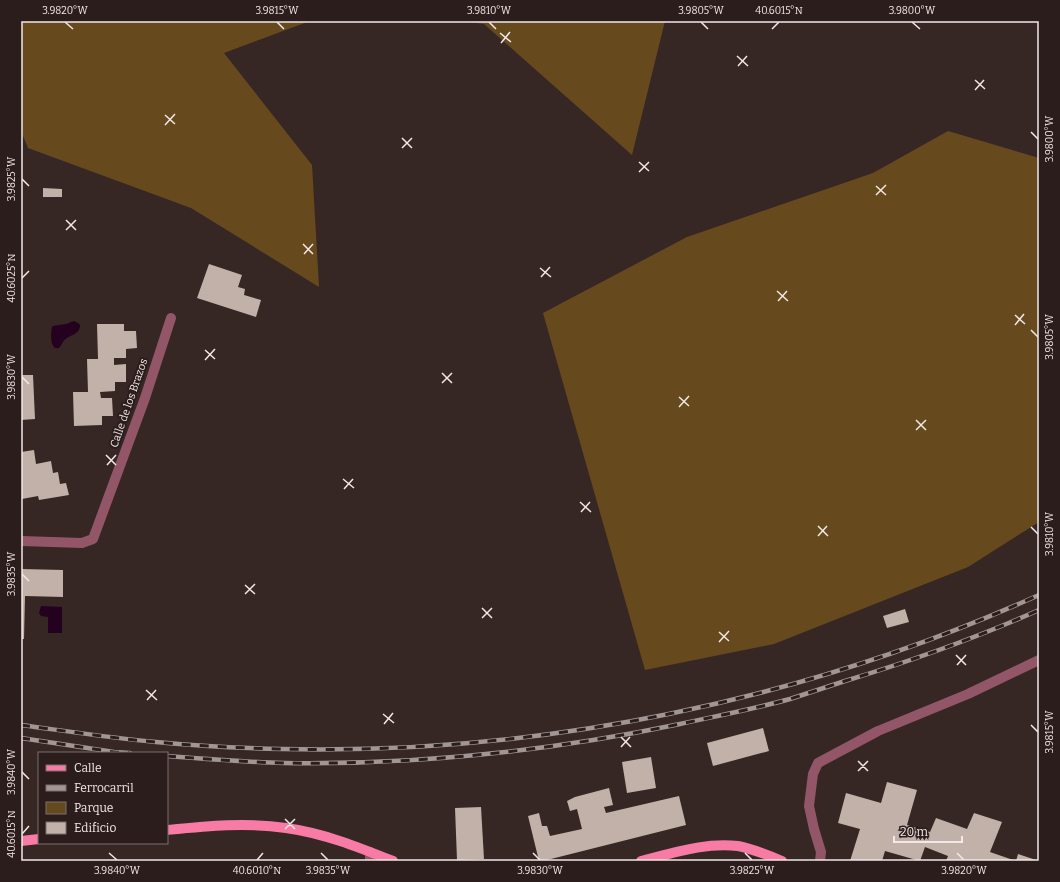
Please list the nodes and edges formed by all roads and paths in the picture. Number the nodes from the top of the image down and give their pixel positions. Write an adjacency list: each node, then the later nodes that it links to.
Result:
1 (171, 318): 2 (street, Calle de los Brazos)
2 (21, 541)
3 (1039, 660): 11 (street)
4 (168, 830): 7 (main road)
5 (38, 839): 6 (main road)
6 (21, 841)
7 (370, 856): 8 (main road)
8 (393, 861)
9 (641, 861): 10 (main road)
10 (782, 861)
11 (820, 861)

